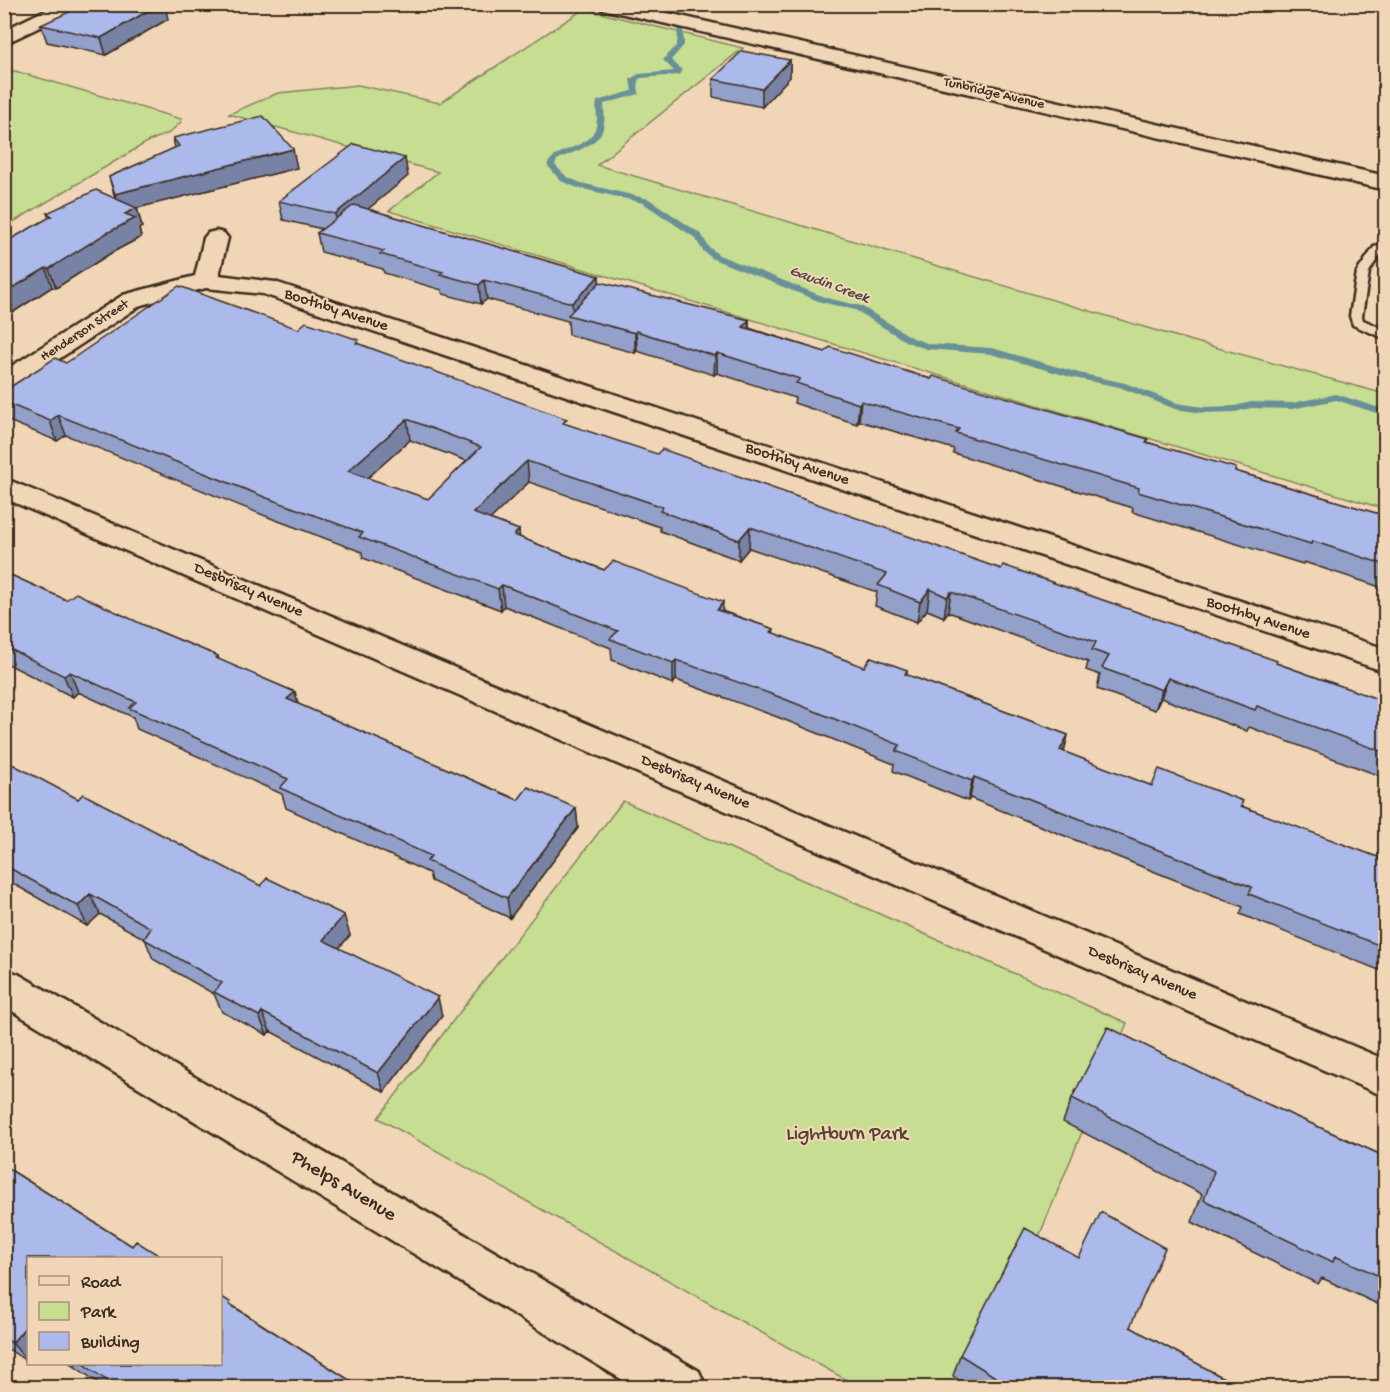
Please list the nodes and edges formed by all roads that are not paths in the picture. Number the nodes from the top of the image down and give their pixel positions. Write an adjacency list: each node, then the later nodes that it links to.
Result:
1 (74, 4): 3 (street)
2 (602, 4): 4 (street, Tunbridge Avenue)
3 (4, 38)
4 (1386, 183)
5 (216, 238): 7 (street)
6 (1386, 247): 8 (lane)
7 (206, 281): 9 (street, Henderson Street); 11 (street, Boothby Avenue)
8 (1386, 335)
9 (4, 383)
10 (4, 487): 13 (street, Desbrisay Avenue)
11 (1386, 662)
12 (4, 986): 14 (street, Phelps Avenue)
13 (1386, 1079)
14 (682, 1388)

